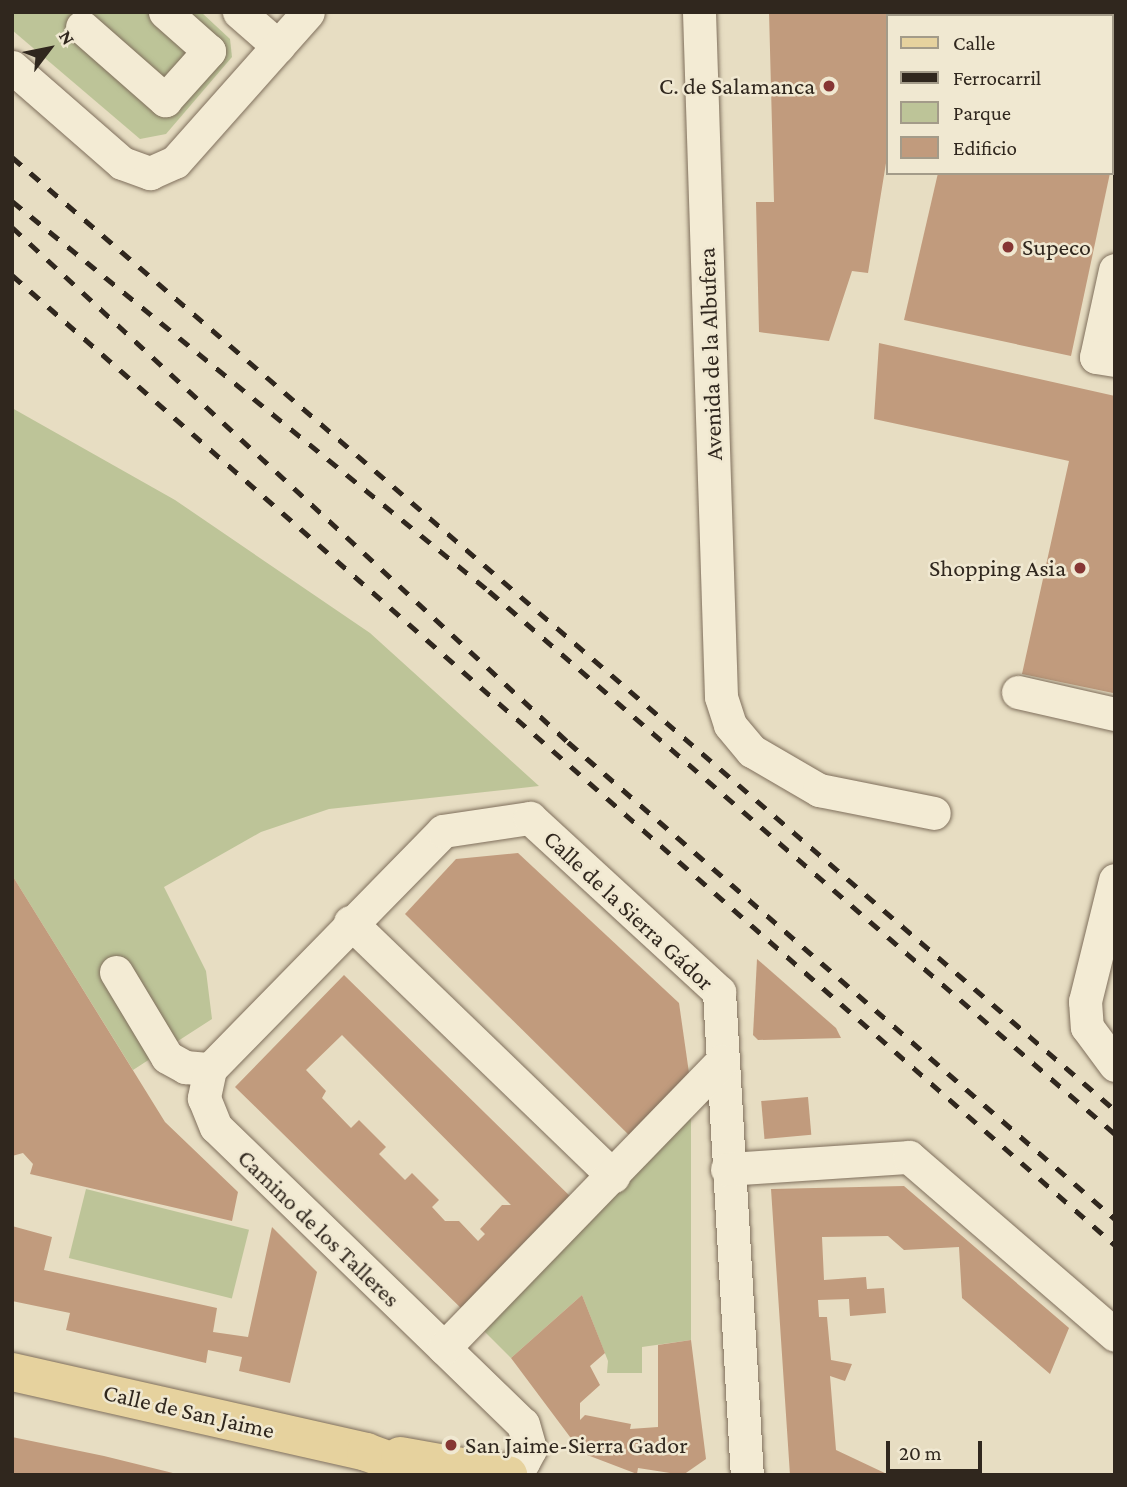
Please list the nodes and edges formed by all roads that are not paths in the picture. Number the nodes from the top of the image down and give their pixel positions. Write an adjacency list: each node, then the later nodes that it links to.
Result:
1 (165, 12): 5 (street)
2 (239, 12): 6 (street)
3 (308, 12): 6 (street)
4 (699, 12): 12 (street, Avenida de la Albufera)
5 (82, 27)
6 (278, 46): 7 (street)
7 (12, 67)
8 (1114, 278): 9 (street)
9 (1115, 360)
10 (1018, 692): 11 (street)
11 (1115, 715)
12 (934, 813)
13 (1115, 880): 17 (street)
14 (351, 922): 16 (street, Calle de la Sierra Gádor); 18 (street, Calle de la Sierra Gádor); 20 (street)
15 (117, 972): 18 (street)
16 (722, 1061): 19 (street, Calle de la Sierra Gádor); 20 (street)
17 (1115, 1065)
18 (210, 1069): 22 (street, Camino de los Talleres)
19 (727, 1169): 21 (street); 27 (street, Calle de la Sierra Gádor)
20 (613, 1176): 22 (street)
21 (1115, 1335)
22 (444, 1348): 25 (street, Camino de los Talleres)
23 (12, 1372): 24 (main road, Calle de San Jaime)
24 (366, 1452): 25 (main road, Calle de San Jaime); 26 (main road, Calle de San Jaime)
25 (504, 1474)
26 (429, 1475)
27 (747, 1475)

